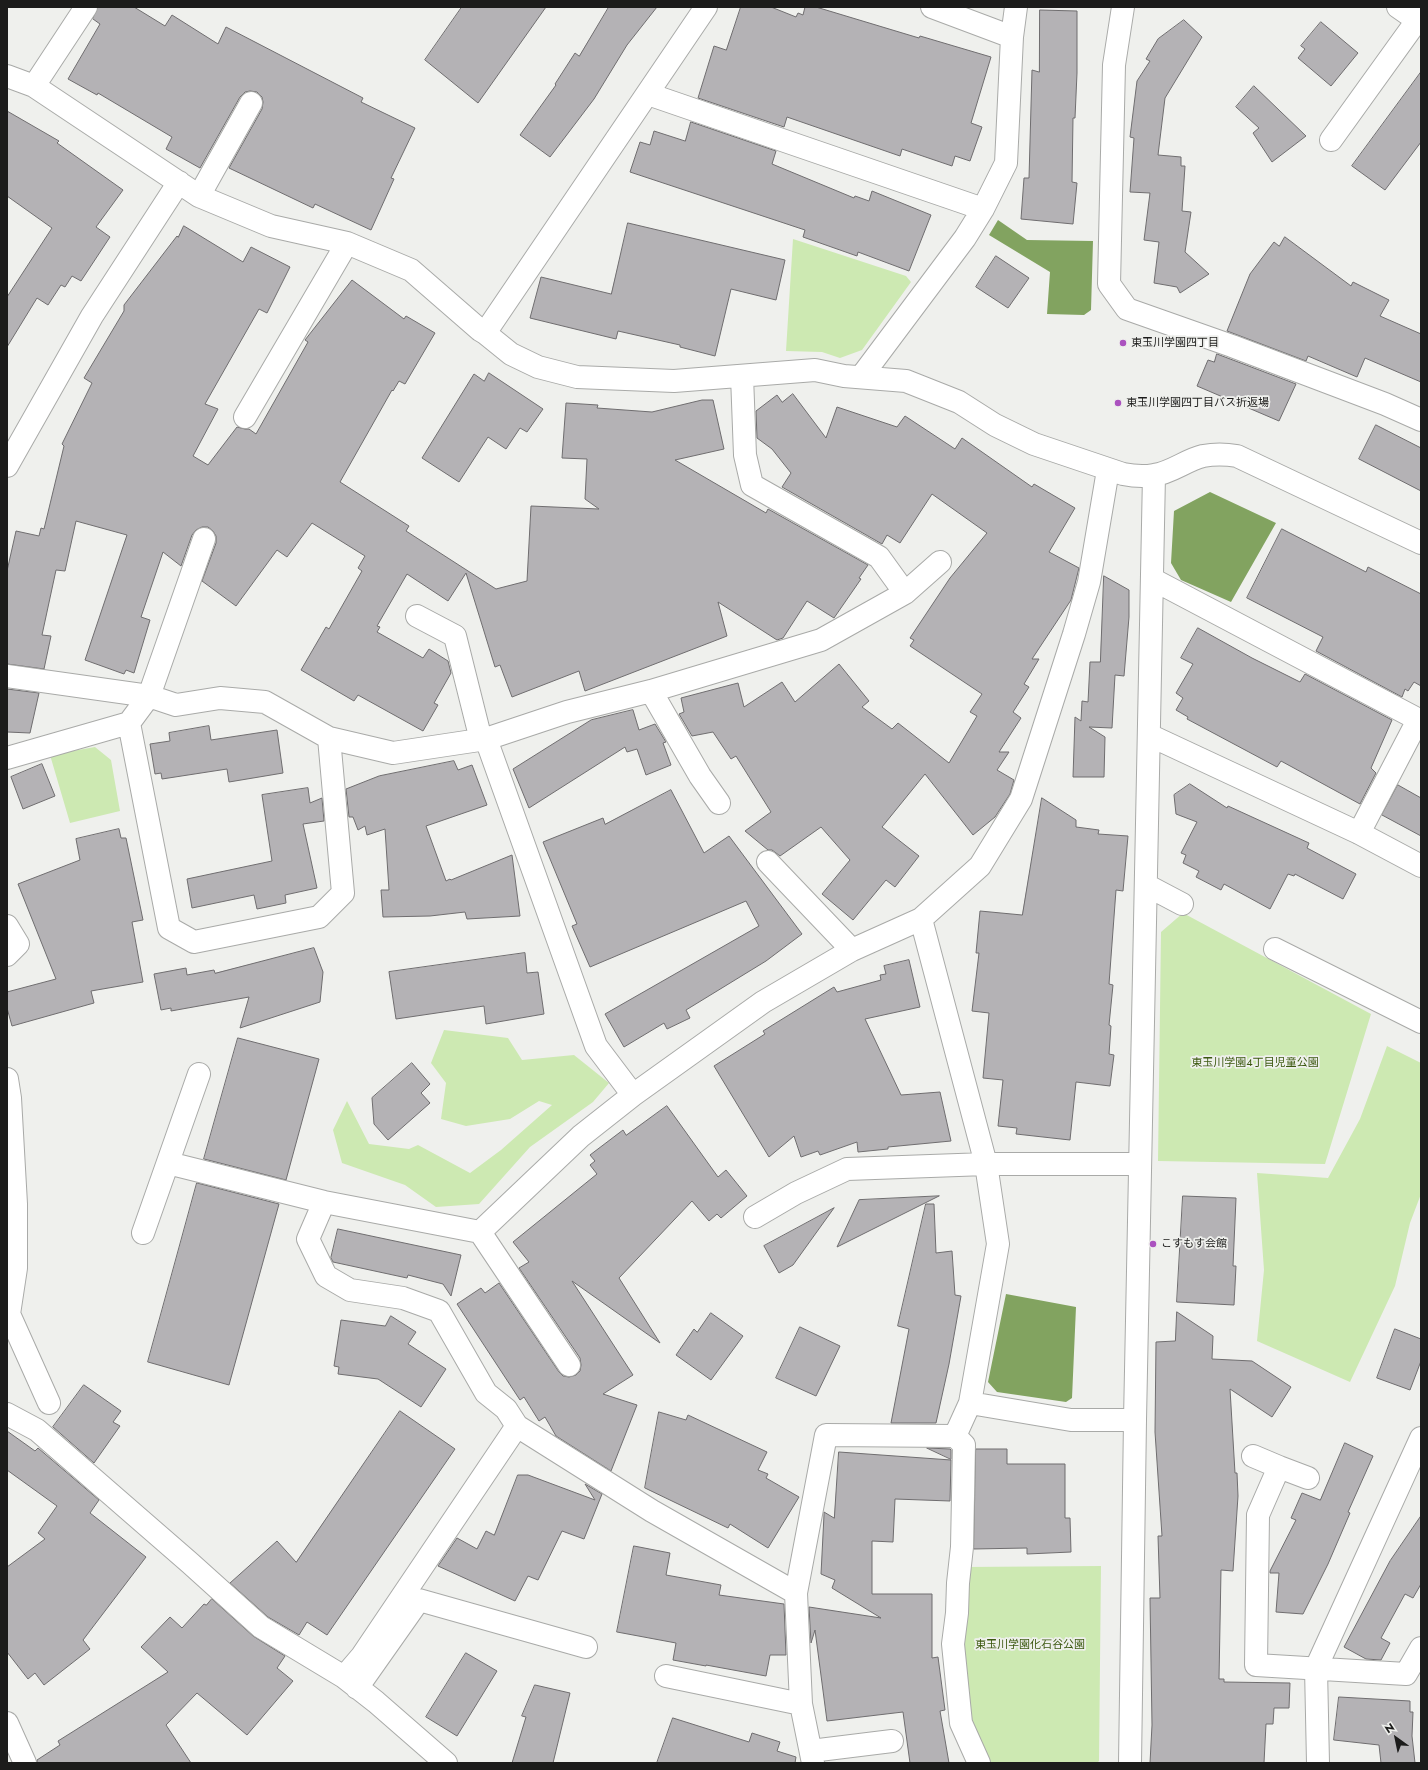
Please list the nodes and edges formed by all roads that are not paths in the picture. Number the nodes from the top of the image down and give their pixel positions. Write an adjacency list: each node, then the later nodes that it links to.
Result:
1 (86, 7): 10 (street)
2 (706, 7): 11 (street)
3 (932, 7): 8 (street)
4 (1016, 7): 8 (street)
5 (1123, 7): 22 (street)
6 (1398, 7): 7 (street)
7 (1420, 20): 13 (street)
8 (1012, 37): 16 (street)
9 (7, 76): 10 (street)
10 (34, 86): 14 (street)
11 (648, 94): 16 (street); 18 (street)
12 (251, 103): 15 (street)
13 (1331, 140)
14 (179, 182): 15 (street); 23 (street)
15 (199, 196): 17 (street)
16 (983, 209): 20 (street)
17 (347, 243): 18 (street); 21 (street)
18 (486, 333): 19 (street)
19 (742, 376): 20 (street); 30 (street)
20 (861, 377): 24 (street)
21 (245, 417)
22 (1421, 420)
23 (7, 466)
24 (1108, 470): 25 (street); 47 (street)
25 (1154, 475): 27 (street); 29 (street)
26 (204, 539): 34 (street)
27 (1421, 543)
28 (940, 562): 30 (street)
29 (1152, 579): 35 (street); 37 (street)
30 (905, 593): 33 (street)
31 (417, 616): 39 (street)
32 (7, 676): 34 (street)
33 (651, 691): 39 (street); 41 (street)
34 (149, 696): 36 (street); 38 (street)
35 (1420, 721): 42 (street)
36 (129, 723): 38 (street); 40 (street)
37 (1149, 735): 42 (street); 45 (street)
38 (329, 738): 39 (street)
39 (483, 740): 55 (street)
40 (7, 758)
41 (719, 802)
42 (1359, 833): 44 (street)
43 (768, 862): 50 (street)
44 (1421, 866)
45 (1146, 886): 46 (street); 58 (street)
46 (1182, 904)
47 (921, 919): 50 (street); 57 (street)
48 (7, 926): 51 (street)
49 (1275, 949): 52 (street)
50 (852, 950): 55 (street)
51 (7, 955)
52 (1421, 1022)
53 (199, 1074): 56 (street)
54 (7, 1079): 64 (street)
55 (633, 1095): 61 (street)
56 (168, 1163): 59 (street); 62 (street)
57 (986, 1164): 58 (street); 60 (street); 65 (street)
58 (1140, 1164): 67 (street)
59 (324, 1202): 61 (street); 68 (street)
60 (755, 1217)
61 (480, 1232): 63 (street)
62 (143, 1233)
63 (569, 1365)
64 (49, 1403)
65 (970, 1403): 67 (street); 69 (street)
66 (7, 1414): 79 (street)
67 (1135, 1420): 87 (street)
68 (517, 1426): 74 (street); 79 (street)
69 (955, 1436): 74 (street); 86 (street)
70 (1421, 1438): 77 (street)
71 (1253, 1456): 72 (street)
72 (1279, 1467): 73 (street); 77 (street)
73 (1308, 1478)
74 (796, 1594): 80 (street)
75 (586, 1647): 79 (street)
76 (1421, 1648): 77 (street)
77 (1316, 1668): 88 (street)
78 (666, 1676): 80 (street)
79 (350, 1683): 85 (street)
80 (801, 1704): 84 (street)
81 (7, 1724): 83 (street)
82 (892, 1741): 84 (street)
83 (16, 1751)
84 (812, 1757)
85 (446, 1763)
86 (979, 1763)
87 (1130, 1763)
88 (1318, 1763)

